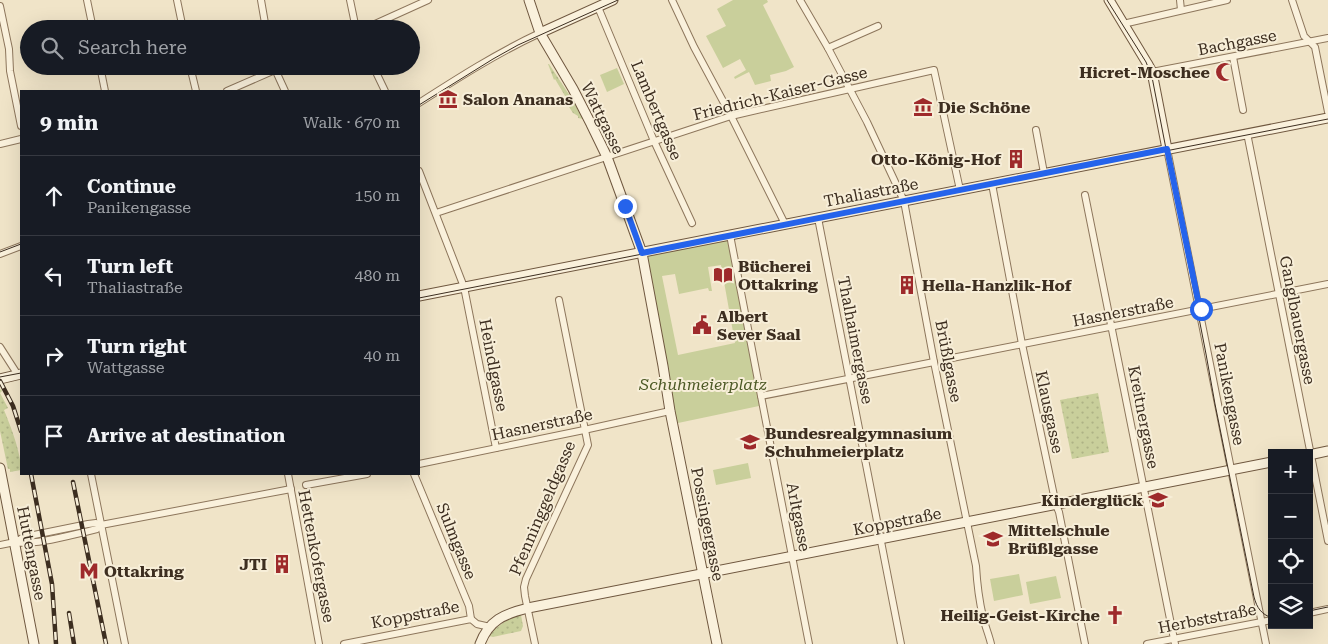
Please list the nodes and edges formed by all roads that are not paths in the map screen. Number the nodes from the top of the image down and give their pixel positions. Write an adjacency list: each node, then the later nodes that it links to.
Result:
1 (87, 0): 17 (street)
2 (176, 0): 18 (street)
3 (261, 0): 19 (street)
4 (350, 0): 20 (street)
5 (528, 0): 24 (main road, Wattgasse)
6 (613, 0): 15 (main road)
7 (672, 0): 46 (street)
8 (800, 0): 27 (street, Brüßlgasse)
9 (1109, 0): 22 (main road)
10 (1180, 0): 16 (street)
11 (1227, 0): 16 (street)
12 (1292, 0): 26 (street)
13 (425, 1): 21 (street)
14 (0, 6): 28 (street)
15 (598, 7): 24 (main road); 52 (street, Lambertgasse)
16 (1181, 10): 22 (street)
17 (90, 20)
18 (181, 20)
19 (264, 20)
20 (354, 20)
21 (384, 20)
22 (1124, 24): 31 (main road)
23 (878, 26): 27 (street)
24 (540, 33): 43 (street); 55 (main road, Wattgasse)
25 (1328, 38): 26 (street, Bachgasse)
26 (1310, 42): 30 (street, Bachgasse); 45 (street)
27 (828, 48): 37 (street, Brüßlgasse)
28 (9, 49): 29 (street); 48 (street)
29 (0, 50)
30 (1233, 56): 31 (street, Bachgasse); 44 (street)
31 (1152, 72): 54 (main road)
32 (102, 75): 38 (street)
33 (192, 75): 39 (street)
34 (260, 75): 40 (street)
35 (278, 75): 41 (street)
36 (377, 75): 42 (street)
37 (849, 89): 46 (street, Friedrich-Kaiser-Gasse); 59 (street, Friedrich-Kaiser-Gasse); 61 (street, Brüßlgasse)
38 (106, 90)
39 (196, 90)
40 (228, 90)
41 (285, 90)
42 (385, 90)
43 (420, 102)
44 (1243, 110)
45 (1328, 112)
46 (731, 116): 52 (street, Friedrich-Kaiser-Gasse); 65 (street)
47 (1328, 118): 50 (main road, Thaliastraße)
48 (20, 121)
49 (1036, 130): 57 (street)
50 (1247, 133): 54 (main road, Thaliastraße); 72 (street, Ganglbauergasse)
51 (20, 139): 53 (street)
52 (654, 141): 55 (street, Friedrich-Kaiser-Gasse); 64 (street, Lambertgasse)
53 (0, 144)
54 (1167, 149): 57 (main road, Thaliastraße); 75 (street, Panikengasse)
55 (607, 157): 62 (street, Friedrich-Kaiser-Gasse); 68 (main road, Wattgasse)
56 (420, 173): 62 (street, Heindlgasse)
57 (1044, 173): 58 (main road, Thaliastraße)
58 (992, 184): 59 (main road, Thaliastraße); 77 (street, Klausgasse)
59 (960, 190): 61 (main road, Thaliastraße)
60 (1085, 195): 76 (street, Kreitnergasse)
61 (904, 201): 63 (main road, Thaliastraße); 80 (street, Brüßlgasse)
62 (436, 213): 71 (street, Heindlgasse)
63 (818, 218): 65 (main road, Thaliastraße); 82 (street, Thalhaimergasse)
64 (692, 223)
65 (784, 224): 66 (main road, Thaliastraße)
66 (730, 235): 68 (main road, Thaliastraße); 84 (street)
67 (20, 246): 69 (street)
68 (642, 253): 71 (main road, Thaliastraße); 85 (main road)
69 (0, 254)
70 (1328, 284): 72 (street, Hasnerstraße)
71 (464, 287): 73 (main road, Thaliastraße); 87 (street, Heindlgasse)
72 (1279, 294): 75 (street, Hasnerstraße); 88 (street, Ganglbauergasse)
73 (420, 296)
74 (559, 300): 86 (street, Pfenninggeldgasse)
75 (1200, 310): 76 (street, Hasnerstraße); 95 (street, Panikengasse)
76 (1112, 327): 77 (street, Hasnerstraße); 101 (street, Kreitnergasse)
77 (1022, 344): 79 (street, Hasnerstraße); 103 (street, Klausgasse)
78 (0, 347): 81 (street)
79 (952, 358)
80 (934, 362): 82 (street); 104 (street, Brüßlgasse)
81 (19, 373): 83 (main road)
82 (850, 378): 84 (street); 106 (street, Thalhaimergasse)
83 (0, 379)
84 (760, 396): 110 (street, Arltgasse)
85 (670, 411): 86 (street, Hasnerstraße); 111 (main road, Possingergasse)
86 (584, 430): 87 (street, Hasnerstraße); 112 (street, Pfenninggeldgasse)
87 (496, 448): 92 (street, Hasnerstraße)
88 (1309, 449)
89 (1328, 451): 90 (main road)
90 (1313, 454)
91 (1268, 463): 95 (main road, Koppstraße)
92 (420, 464)
93 (0, 468): 108 (main road, Huttengasse)
94 (1313, 469): 107 (street, Ganglbauergasse)
95 (1231, 470): 101 (main road, Koppstraße); 117 (street, Panikengasse)
96 (91, 475): 105 (street)
97 (288, 475): 102 (street, Hettenkofergasse)
98 (361, 475): 100 (street)
99 (414, 475): 115 (street, Sulmgasse)
100 (306, 485)
101 (1144, 487): 103 (main road, Koppstraße); 119 (street, Kreitnergasse)
102 (291, 489): 105 (street); 122 (street, Hettenkofergasse)
103 (1056, 505): 104 (main road, Koppstraße); 130 (street, Klausgasse)
104 (968, 522): 106 (main road, Koppstraße); 129 (street, Brüßlgasse)
105 (101, 525): 108 (street); 121 (street)
106 (880, 539): 110 (main road, Koppstraße); 128 (street, Thalhaimergasse)
107 (1328, 541)
108 (15, 542): 109 (street); 120 (main road, Huttengasse)
109 (0, 545)
110 (792, 557): 111 (main road, Koppstraße); 127 (street, Arltgasse)
111 (703, 574): 112 (main road, Koppstraße); 126 (main road, Possingergasse)
112 (528, 608): 118 (main road); 125 (street, Pfenninggeldgasse)
113 (1328, 609): 114 (street)
114 (1313, 612)
115 (471, 618): 118 (street, Koppstraße); 123 (street, Koppstraße)
116 (1268, 621): 117 (street, Herbststraße)
117 (1262, 622): 119 (street, Herbststraße); 132 (street, Panikengasse)
118 (490, 627): 124 (main road)
119 (1174, 641): 131 (street, Herbststraße)
120 (34, 644)
121 (125, 644)
122 (319, 644)
123 (344, 644)
124 (480, 644)
125 (535, 644)
126 (716, 644)
127 (810, 644)
128 (901, 644)
129 (991, 644)
130 (1085, 644)
131 (1148, 644)
132 (1266, 644)

